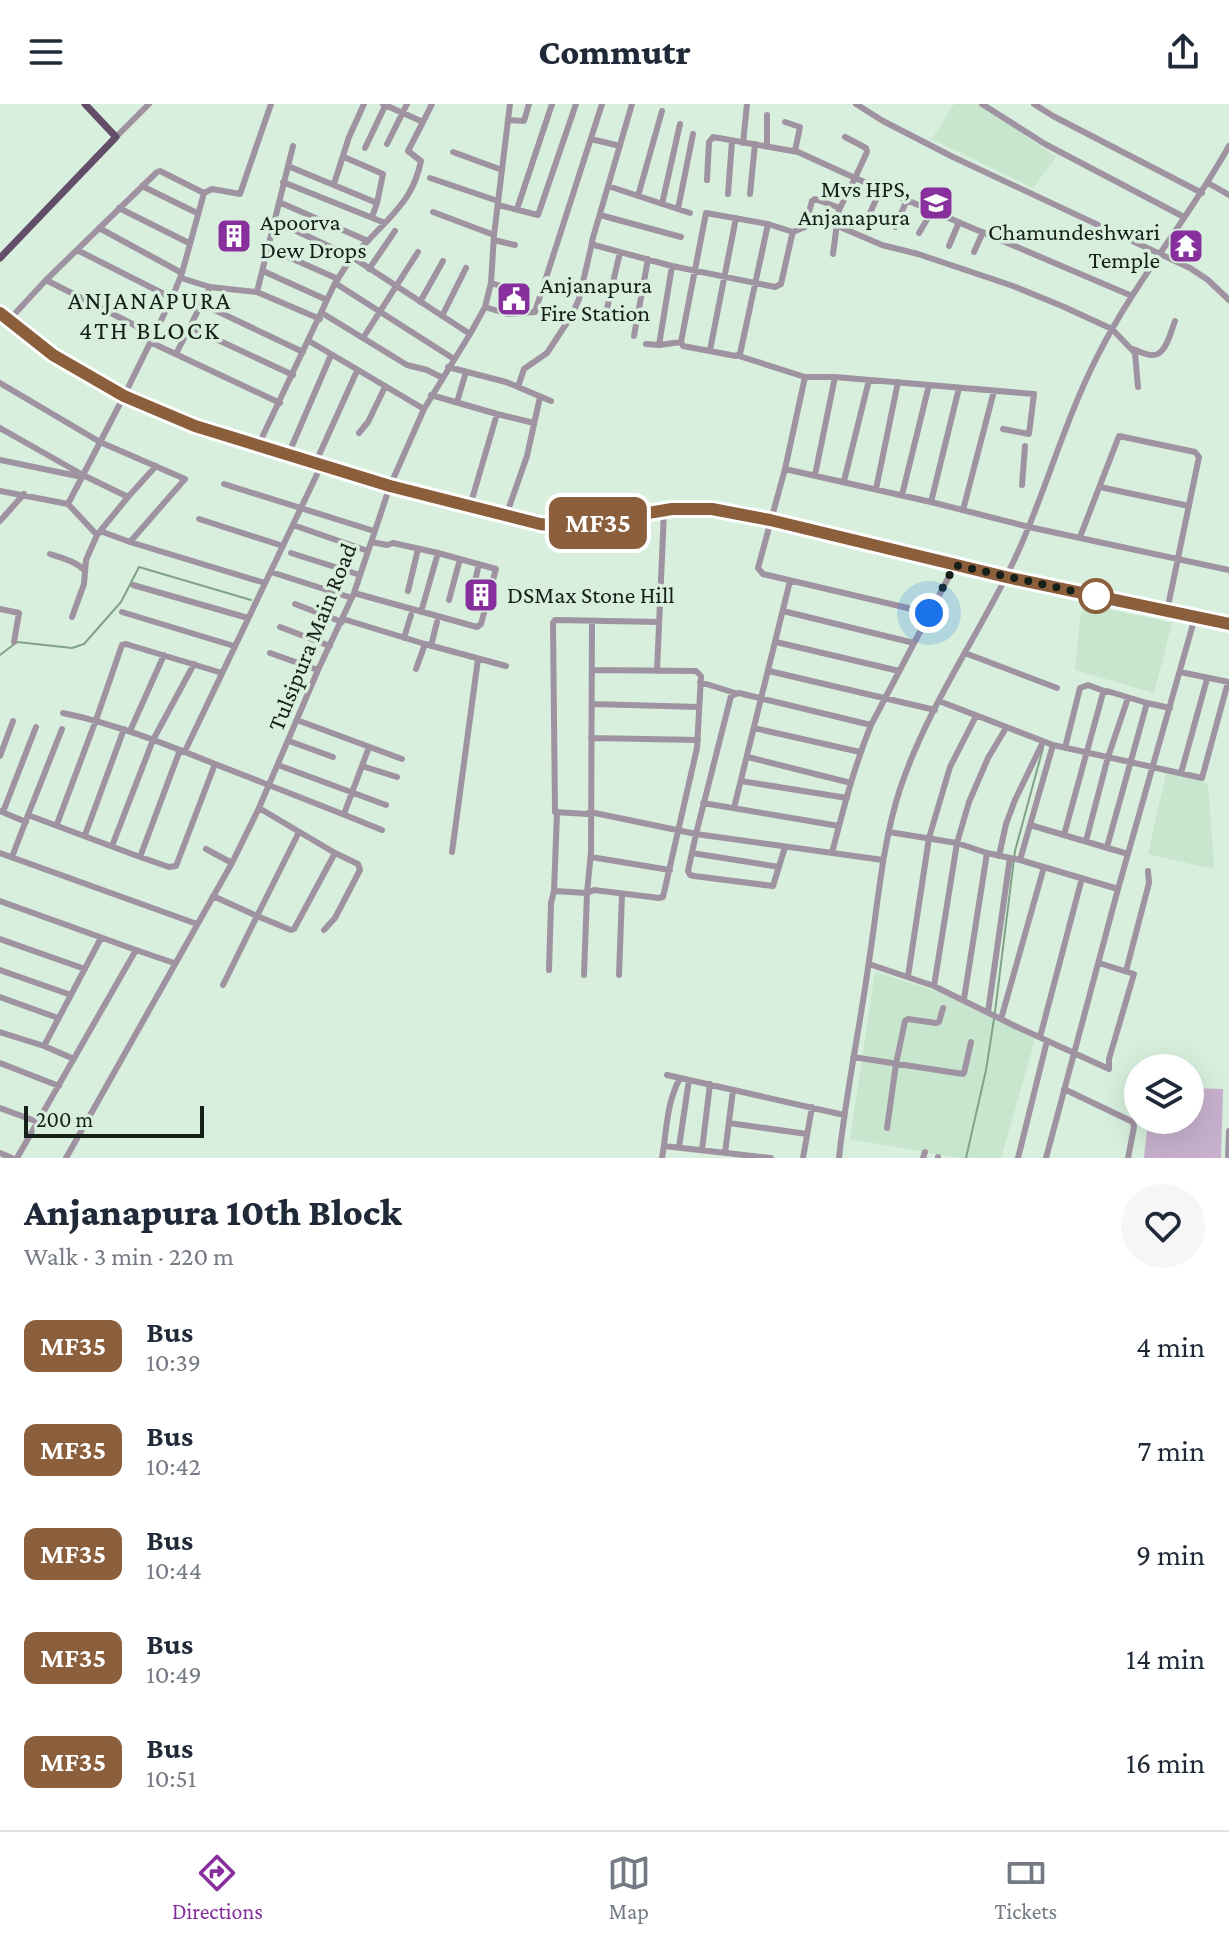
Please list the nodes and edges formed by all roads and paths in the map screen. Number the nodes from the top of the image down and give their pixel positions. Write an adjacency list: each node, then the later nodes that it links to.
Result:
1 (85, 104): 26 (main road)
2 (149, 104): 26 (street)
3 (271, 104): 52 (street)
4 (364, 104): 40 (street)
5 (385, 104): 19 (street); 37 (street)
6 (407, 104): 19 (street)
7 (432, 104): 22 (street)
8 (510, 104): 21 (street, Tulsipura Main Road)
9 (529, 104): 21 (street)
10 (552, 104): 65 (street)
11 (576, 104): 65 (street)
12 (602, 104): 28 (street)
13 (632, 104): 34 (street)
14 (746, 104): 30 (street)
15 (856, 104): 100 (street)
16 (982, 104): 74 (street)
17 (1034, 104): 53 (street)
18 (662, 111): 57 (street)
19 (402, 112): 22 (street); 31 (street)
20 (767, 115): 35 (street)
21 (508, 120): 42 (street, Tulsipura Main Road)
22 (423, 122): 78 (street)
23 (785, 122): 38 (street)
24 (680, 124): 62 (street)
25 (693, 134): 66 (street)
26 (116, 137): 102 (main road)
27 (845, 137): 44 (street)
28 (591, 139): 34 (street); 126 (street)
29 (732, 141): 30 (street); 45 (street); 54 (street)
30 (743, 143): 32 (street)
31 (387, 144)
32 (755, 144): 35 (street); 55 (street)
33 (293, 146): 41 (street)
34 (620, 146): 50 (street)
35 (767, 146): 38 (street)
36 (1229, 146): 47 (street)
37 (365, 148)
38 (795, 151): 44 (street)
39 (453, 152): 42 (street)
40 (344, 157): 48 (street); 60 (street)
41 (288, 166): 46 (street); 48 (street)
42 (502, 170): 61 (street, Tulsipura Main Road)
43 (430, 178): 61 (street)
44 (855, 178): 51 (street); 64 (street)
45 (707, 180)
46 (283, 182): 59 (street); 72 (street)
47 (1208, 183): 53 (street); 56 (street)
48 (334, 184): 60 (street)
49 (142, 186): 52 (street); 63 (street); 69 (street)
50 (608, 186): 57 (street); 71 (street)
51 (881, 189): 58 (street); 73 (street)
52 (204, 193): 69 (street)
53 (1202, 193): 74 (street)
54 (728, 194)
55 (750, 194)
56 (1229, 195)
57 (638, 196): 62 (street)
58 (907, 200): 67 (street); 81 (street)
59 (279, 202): 76 (street); 89 (street)
60 (377, 203): 72 (street)
61 (498, 203): 65 (street); 88 (street, Tulsipura Main Road)
62 (662, 204): 66 (street)
63 (119, 208): 82 (street); 90 (street)
64 (840, 208): 79 (street); 84 (street)
65 (517, 209)
66 (678, 209): 70 (street)
67 (932, 211): 77 (street); 86 (street)
68 (433, 212): 88 (street)
69 (197, 213): 90 (street)
70 (690, 213)
71 (600, 215): 87 (street); 91 (street)
72 (372, 217): 78 (street)
73 (868, 217)
74 (1184, 217): 100 (street)
75 (736, 218): 80 (street); 109 (street); 111 (street)
76 (275, 221): 94 (street); 101 (street)
77 (959, 222): 85 (street); 93 (street)
78 (385, 223): 89 (street)
79 (837, 223): 99 (street); 135 (street)
80 (768, 224): 84 (street); 115 (street)
81 (895, 227)
82 (99, 228): 95 (street); 110 (street)
83 (395, 231): 107 (street)
84 (793, 232): 115 (street)
85 (983, 232): 98 (street); 120 (street)
86 (919, 233)
87 (681, 237)
88 (494, 238): 92 (street); 114 (street, Tulsipura Main Road)
89 (368, 241): 101 (street)
90 (189, 243): 110 (street)
91 (592, 243): 97 (street); 164 (street)
92 (515, 245)
93 (949, 246)
94 (268, 248): 108 (street); 113 (street)
95 (77, 250): 112 (street); 121 (street)
96 (418, 252): 116 (street)
97 (620, 252): 103 (street); 129 (street)
98 (974, 252)
99 (833, 254)
100 (1159, 254): 120 (street); 123 (street)
101 (352, 257): 107 (street); 113 (street)
102 (0, 258)
103 (648, 259): 105 (street); 138 (street)
104 (443, 261): 124 (street)
105 (672, 266): 109 (street); 144 (street)
106 (466, 268): 131 (street)
107 (369, 269): 116 (street)
108 (263, 271): 119 (street); 122 (street)
109 (695, 271): 111 (street); 142 (street)
110 (182, 275): 117 (street); 121 (street)
111 (724, 277): 115 (street); 146 (street)
112 (46, 280): 132 (street); 137 (street)
113 (336, 281): 122 (street); 127 (street)
114 (491, 283): 118 (street); 126 (street, Tulsipura Main Road)
115 (756, 283): 150 (street)
116 (395, 286): 124 (street); 127 (street)
117 (210, 287): 119 (street); 125 (street)
118 (514, 290)
119 (257, 292): 130 (street)
120 (1132, 296): 135 (street)
121 (172, 298): 137 (street)
122 (327, 300): 130 (street)
123 (1229, 300)
124 (420, 302): 131 (street)
125 (202, 304): 134 (street); 147 (street)
126 (485, 307): 136 (street, Tulsipura Main Road)
127 (379, 312): 139 (street); 151 (street)
128 (0, 313): 132 (main road)
129 (606, 313)
130 (321, 316): 139 (street); 140 (street)
131 (442, 316): 136 (street)
132 (9, 320): 169 (main road)
133 (1175, 321): 145 (street)
134 (190, 327): 148 (street); 155 (street)
135 (1112, 329): 145 (street); 212 (street)
136 (470, 334): 151 (street, Tulsipura Main Road)
137 (154, 335): 141 (street)
138 (634, 336)
139 (363, 338): 158 (street)
140 (309, 341): 147 (street); 149 (street)
141 (150, 342): 148 (street); 169 (street)
142 (681, 342): 144 (street); 146 (street)
143 (646, 344): 144 (street)
144 (659, 345)
145 (1133, 349): 165 (street)
146 (710, 350): 150 (street)
147 (303, 352): 155 (street)
148 (176, 354): 173 (street)
149 (331, 355): 153 (street); 183 (street)
150 (739, 356): 156 (street)
151 (454, 359): 152 (street, Tulsipura Main Road)
152 (448, 367): 154 (street); 158 (street, Tulsipura Main Road)
153 (357, 371): 163 (street); 185 (street)
154 (466, 372): 164 (street); 172 (street)
155 (293, 375): 173 (street)
156 (805, 377): 157 (street); 187 (street)
157 (835, 377): 159 (street); 188 (street)
158 (443, 378): 168 (street, Tulsipura Main Road)
159 (869, 380): 160 (street); 190 (street)
160 (898, 382): 162 (street); 195 (street)
161 (1, 385): 180 (street)
162 (929, 385): 166 (street); 198 (street)
163 (385, 387): 174 (street); 179 (street)
164 (518, 387): 170 (street)
165 (1138, 387)
166 (959, 388): 167 (street); 200 (street)
167 (994, 391): 178 (street); 205 (street)
168 (431, 395): 172 (street); 174 (street, Tulsipura Main Road)
169 (124, 396): 180 (street); 181 (main road)
170 (540, 397): 171 (street); 176 (street)
171 (551, 401)
172 (457, 402): 175 (street)
173 (280, 403): 181 (street)
174 (424, 409): 193 (street, Tulsipura Main Road)
175 (497, 414): 176 (street); 202 (street)
176 (534, 423): 207 (street)
177 (0, 428): 189 (street)
178 (1003, 429)
179 (359, 433)
180 (100, 442): 186 (street); 189 (street)
181 (258, 446): 183 (main road)
182 (1025, 446): 192 (street)
183 (288, 455): 185 (main road)
184 (0, 460): 189 (street)
185 (318, 465): 193 (main road); 204 (street)
186 (156, 466): 199 (street); 216 (street)
187 (785, 469): 188 (street); 209 (street)
188 (815, 475): 190 (street)
189 (83, 476): 199 (street); 201 (street)
190 (844, 481): 195 (street)
191 (224, 484): 204 (street)
192 (1022, 485)
193 (390, 486): 202 (main road); 213 (street, Tulsipura Main Road)
194 (1100, 487): 203 (street); 203 (street); 215 (street)
195 (876, 489): 198 (street)
196 (0, 491): 197 (street)
197 (24, 494): 201 (street); 210 (street)
198 (902, 495): 200 (street)
199 (128, 497): 214 (street)
200 (931, 502): 205 (street)
201 (68, 504): 214 (street)
202 (470, 506): 207 (main road)
203 (1189, 506): 225 (street)
204 (301, 508): 211 (street); 213 (street)
205 (963, 510): 212 (street)
206 (664, 511): 207 (main road); 209 (main road); 254 (street)
207 (506, 516)
208 (199, 519): 218 (street)
209 (770, 520): 227 (main road); 233 (street)
210 (0, 521)
211 (293, 525): 218 (street); 220 (street)
212 (1029, 527): 215 (street); 232 (street)
213 (374, 531): 217 (street, Tulsipura Main Road)
214 (99, 533): 216 (street); 228 (street)
215 (1080, 537): 225 (street)
216 (130, 542): 234 (street)
217 (371, 542): 219 (street); 220 (street, Tulsipura Main Road)
218 (283, 546): 230 (street)
219 (418, 549): 222 (street); 236 (street)
220 (368, 551): 231 (street, Tulsipura Main Road)
221 (291, 553): 231 (street)
222 (438, 553): 224 (street); 245 (street)
223 (50, 554): 228 (street)
224 (460, 559): 226 (street); 238 (street)
225 (1178, 560): 229 (street); 243 (street)
226 (479, 564): 240 (street); 245 (street)
227 (955, 565): 232 (main road); 246 (street)
228 (84, 570): 248 (street)
229 (1229, 570)
230 (271, 572): 234 (street); 237 (street)
231 (360, 575): 237 (street, Tulsipura Main Road)
232 (1006, 577): 243 (main road); 265 (street)
233 (790, 581): 242 (street); 246 (street)
234 (265, 583): 250 (street)
235 (133, 585): 250 (street)
236 (408, 591)
237 (353, 596): 245 (street); 251 (street, Tulsipura Main Road)
238 (449, 600)
239 (295, 604): 251 (street)
240 (469, 606)
241 (0, 609): 258 (street)
242 (783, 611): 259 (street); 260 (street)
243 (1167, 611): 249 (main road)
244 (122, 612): 262 (street)
245 (421, 612)
246 (929, 613): 260 (street)
247 (411, 615): 257 (street)
248 (72, 617)
249 (1195, 617): 255 (main road); 276 (street)
250 (248, 618): 262 (street)
251 (342, 620): 257 (street); 263 (street, Tulsipura Main Road)
252 (437, 622): 261 (street)
253 (592, 622): 254 (street); 272 (street); 339 (street)
254 (659, 622): 273 (street)
255 (1229, 624)
256 (280, 627): 263 (street)
257 (404, 638): 261 (street)
258 (14, 642)
259 (776, 642): 274 (street); 275 (street)
260 (914, 643): 275 (street)
261 (428, 645): 267 (street); 270 (street)
262 (234, 646): 277 (street)
263 (330, 646): 271 (street, Tulsipura Main Road)
264 (270, 653): 271 (street)
265 (965, 653): 281 (street); 287 (street)
266 (164, 655): 268 (street); 295 (street); 303 (street)
267 (478, 659): 269 (street); 359 (street)
268 (194, 664): 277 (street); 306 (street)
269 (506, 666)
270 (416, 669)
271 (318, 670): 296 (street, Tulsipura Main Road)
272 (592, 670): 273 (street); 289 (street)
273 (657, 671): 279 (street)
274 (769, 671): 284 (street); 286 (street)
275 (899, 671): 284 (street)
276 (1180, 672): 278 (street); 291 (street)
277 (222, 673): 313 (street)
278 (1207, 679): 280 (street); 326 (street)
279 (700, 682): 283 (street); 290 (street)
280 (1228, 682): 326 (street)
281 (1057, 688)
282 (1104, 691): 285 (street); 312 (street); 315 (street)
283 (736, 693): 286 (street); 333 (street)
284 (884, 697): 292 (street); 298 (street)
285 (1128, 698): 288 (street); 319 (street)
286 (762, 699): 298 (street); 300 (street)
287 (939, 701): 292 (street); 294 (street)
288 (1147, 703): 291 (street); 321 (street)
289 (592, 704): 290 (street); 304 (street)
290 (699, 707): 307 (street)
291 (1170, 708): 325 (street)
292 (935, 710): 348 (street)
293 (63, 713): 295 (street)
294 (976, 716): 301 (street); 352 (street)
295 (96, 720): 303 (street); 342 (street)
296 (297, 720): 308 (street, Tulsipura Main Road); 311 (street)
297 (13, 721): 305 (street)
298 (871, 725): 314 (street)
299 (36, 727): 337 (street)
300 (754, 728): 314 (street); 318 (street)
301 (1006, 728): 309 (street); 354 (street)
302 (62, 729): 341 (street)
303 (127, 730): 306 (street); 350 (street)
304 (591, 738): 307 (street); 338 (street)
305 (3, 739): 316 (street)
306 (153, 740): 313 (street); 355 (street)
307 (698, 740): 346 (street)
308 (289, 741): 317 (street); 323 (street, Tulsipura Main Road)
309 (1043, 742): 310 (street); 366 (street)
310 (1053, 745): 312 (street); 343 (street)
311 (369, 747): 320 (street); 324 (street)
312 (1065, 748): 315 (street)
313 (182, 751): 322 (street); 368 (street)
314 (860, 752): 329 (street)
315 (1087, 752): 319 (street); 351 (street)
316 (0, 756)
317 (333, 757)
318 (748, 757): 328 (street); 329 (street)
319 (1108, 757): 321 (street); 353 (street)
320 (402, 759)
321 (1131, 762): 325 (street); 357 (street)
322 (215, 764): 330 (street); 368 (street)
323 (278, 765): 330 (street, Tulsipura Main Road); 331 (street)
324 (362, 766): 327 (street); 331 (street)
325 (1154, 766): 326 (street); 365 (street)
326 (1181, 773)
327 (397, 777)
328 (741, 781): 332 (street); 336 (street)
329 (851, 783): 332 (street)
330 (269, 784): 335 (street, Tulsipura Main Road); 340 (street)
331 (353, 792): 334 (street); 340 (street)
332 (847, 798): 344 (street)
333 (703, 803): 336 (street); 349 (street)
334 (386, 805)
335 (259, 808): 347 (street); 373 (street, Tulsipura Main Road)
336 (734, 808): 344 (street)
337 (1, 811): 341 (street)
338 (590, 812): 339 (street); 346 (street); 369 (street)
339 (557, 813): 380 (street)
340 (344, 814): 345 (street)
341 (27, 818): 342 (street); 367 (street)
342 (57, 824): 350 (street)
343 (1030, 825): 351 (street); 372 (street)
344 (839, 826): 363 (street)
345 (382, 830)
346 (679, 830): 349 (street); 376 (street)
347 (299, 832): 361 (street); 385 (street)
348 (889, 832): 352 (street); 371 (street)
349 (696, 834): 356 (street); 362 (street)
350 (85, 835): 355 (street)
351 (1064, 835): 353 (street)
352 (929, 838): 354 (street); 400 (street)
353 (1086, 841): 357 (street)
354 (957, 843): 364 (street); 402 (street)
355 (112, 846): 368 (street)
356 (785, 847): 363 (street); 374 (street)
357 (1107, 847): 365 (street)
358 (206, 849): 373 (street)
359 (452, 852)
360 (0, 853): 367 (street)
361 (335, 853): 385 (street); 387 (street)
362 (692, 853): 374 (street); 374 (street)
363 (832, 853): 371 (street)
364 (987, 853): 366 (street); 405 (street)
365 (1128, 854): 379 (street)
366 (999, 856): 370 (street)
367 (12, 857): 386 (street)
368 (140, 857)
369 (591, 857): 376 (street); 381 (street)
370 (1010, 858): 372 (street); 407 (street)
371 (883, 860): 393 (street)
372 (1020, 860): 375 (street)
373 (232, 863): 383 (street, Tulsipura Main Road)
374 (779, 867)
375 (1044, 867): 378 (street); 409 (street)
376 (670, 870): 382 (street)
377 (1148, 871): 397 (street)
378 (1082, 878): 379 (street); 411 (street)
379 (1118, 889): 392 (street)
380 (554, 891): 381 (street); 396 (street)
381 (587, 893): 382 (street); 398 (street)
382 (622, 894): 399 (street)
383 (213, 896): 385 (street); 386 (street, Tulsipura Main Road)
384 (0, 901): 388 (street)
385 (257, 916): 401 (street)
386 (197, 924): 391 (street, Tulsipura Main Road)
387 (324, 930)
388 (101, 938): 390 (street); 394 (street)
389 (0, 939): 394 (street)
390 (136, 950): 391 (street); 416 (street)
391 (174, 963): 441 (street, Tulsipura Main Road)
392 (1099, 963): 397 (street); 414 (street)
393 (869, 964): 400 (street); 415 (street)
394 (85, 969): 403 (street)
395 (0, 970): 403 (street)
396 (549, 970)
397 (1126, 971): 414 (street)
398 (584, 975)
399 (619, 975)
400 (908, 976): 402 (street)
401 (223, 985)
402 (934, 986): 405 (street)
403 (71, 995): 408 (street)
404 (0, 997): 408 (street)
405 (964, 999): 407 (street)
406 (943, 1008): 418 (street)
407 (988, 1012): 409 (street)
408 (58, 1018): 413 (street)
409 (1001, 1019): 411 (street)
410 (0, 1032): 413 (street)
411 (1043, 1039): 414 (street); 446 (street)
412 (971, 1042): 418 (street)
413 (44, 1046): 416 (street)
414 (1074, 1054): 424 (street)
415 (853, 1057): 418 (street); 428 (street)
416 (74, 1059): 423 (street)
417 (0, 1063): 423 (street)
418 (896, 1064): 431 (street)
419 (667, 1075): 420 (street)
420 (680, 1078): 421 (street); 434 (street)
421 (689, 1080): 422 (street); 435 (street)
422 (710, 1084): 425 (street); 436 (street)
423 (59, 1086): 429 (street)
424 (1064, 1089): 447 (street); 448 (street)
425 (733, 1090): 426 (street); 430 (street)
426 (812, 1107): 428 (street); 433 (street)
427 (0, 1108): 429 (street)
428 (844, 1115): 445 (street)
429 (38, 1122): 440 (street)
430 (729, 1123): 433 (street); 439 (street)
431 (887, 1128)
432 (1229, 1131): 437 (street)
433 (807, 1134): 444 (street)
434 (664, 1146): 435 (street); 442 (street)
435 (679, 1147): 436 (street)
436 (702, 1150): 439 (street)
437 (1229, 1152): 449 (street)
438 (0, 1153): 440 (street)
439 (725, 1153): 443 (street)
440 (15, 1158)
441 (66, 1158)
442 (662, 1158)
443 (771, 1158)
444 (803, 1158)
445 (839, 1158)
446 (1018, 1158)
447 (1046, 1158)
448 (1128, 1158)
449 (1228, 1158)

